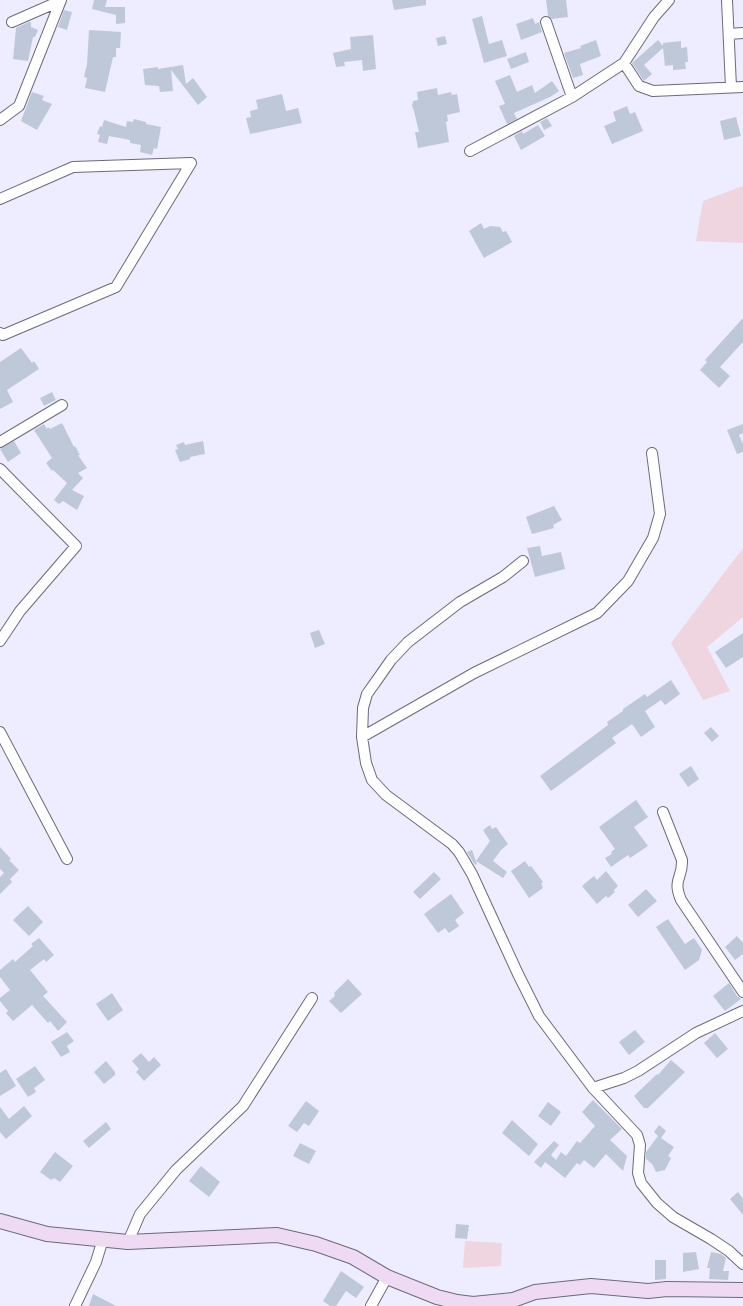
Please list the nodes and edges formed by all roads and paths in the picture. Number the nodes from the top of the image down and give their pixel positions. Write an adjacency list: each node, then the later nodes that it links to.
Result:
1 (727, 0): 7 (street)
2 (61, 1): 4 (street); 12 (street)
3 (664, 1): 8 (street)
4 (12, 22)
5 (546, 22): 11 (street)
6 (743, 33): 7 (street)
7 (729, 34): 9 (street)
8 (624, 63): 9 (street); 11 (street)
9 (731, 87): 10 (street)
10 (743, 87)
11 (572, 97): 13 (street)
12 (0, 120)
13 (470, 151)
14 (0, 199): 15 (street)
15 (0, 333)
16 (62, 405): 17 (street)
17 (0, 442)
18 (652, 453): 23 (street)
19 (0, 469): 21 (street)
20 (523, 561): 23 (street)
21 (0, 640)
22 (0, 732): 25 (street)
23 (362, 738): 29 (street)
24 (663, 812): 26 (street)
25 (67, 859)
26 (743, 992)
27 (312, 998): 32 (street)
28 (743, 1011): 29 (street)
29 (593, 1088): 33 (street)
30 (0, 1221): 31 (street)
31 (103, 1239): 32 (street); 36 (street)
32 (128, 1242): 34 (street)
33 (743, 1264)
34 (387, 1277): 35 (street); 37 (street)
35 (743, 1290)
36 (75, 1306)
37 (371, 1306)

